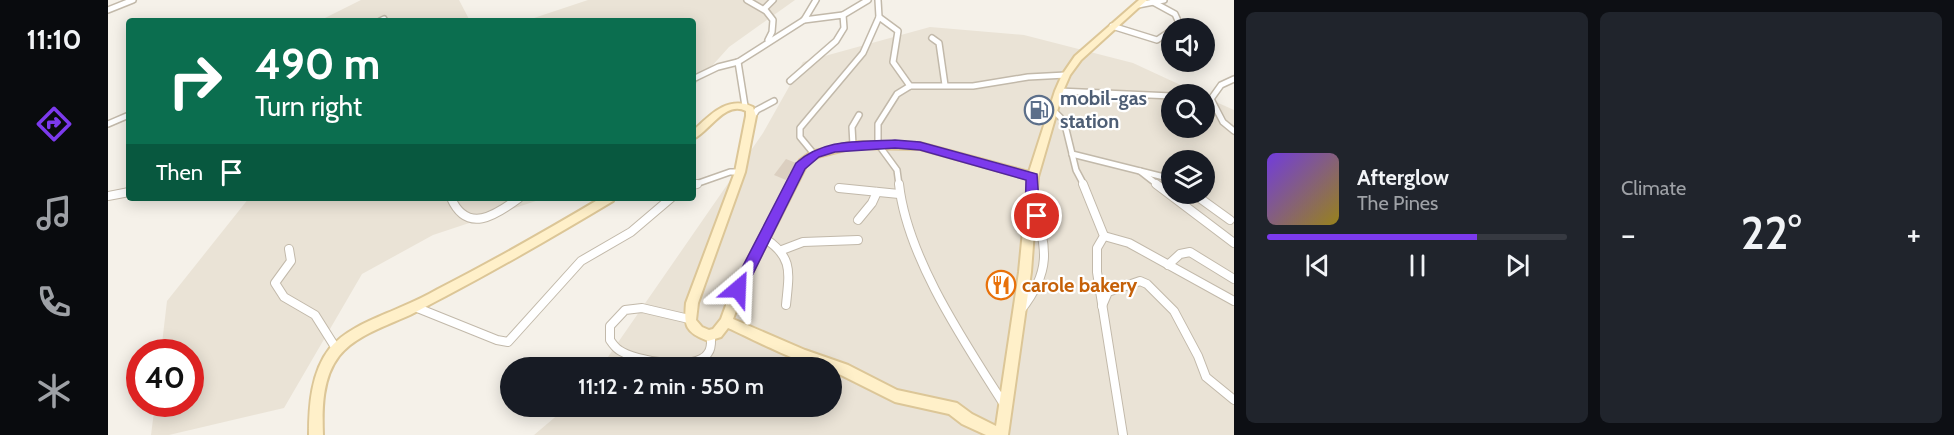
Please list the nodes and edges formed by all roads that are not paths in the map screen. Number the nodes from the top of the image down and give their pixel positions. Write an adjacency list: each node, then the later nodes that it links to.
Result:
1 (133, 0): 10 (street)
2 (747, 0): 9 (street)
3 (773, 0): 9 (street)
4 (816, 0): 14 (street)
5 (868, 0): 11 (street)
6 (878, 0): 12 (street)
7 (1164, 0): 8 (street)
8 (1145, 2): 13 (street); 15 (street)
9 (765, 8): 18 (street)
10 (108, 10)
11 (843, 15): 14 (street); 23 (street)
12 (879, 17): 24 (street); 41 (street)
13 (1177, 18)
14 (804, 20): 18 (street)
15 (1112, 27): 16 (street); 20 (street)
16 (1161, 37)
17 (932, 38): 25 (street)
18 (767, 42): 19 (street)
19 (738, 62): 21 (street); 30 (street)
20 (1066, 75): 25 (street); 26 (street)
21 (696, 78)
22 (1234, 79): 27 (street)
23 (790, 81)
24 (910, 86): 25 (street); 39 (street)
25 (945, 86)
26 (1059, 91): 28 (street); 31 (street)
27 (1215, 91)
28 (1161, 96)
29 (774, 100): 35 (street)
30 (745, 106): 35 (street); 38 (street)
31 (1053, 110): 42 (street); 46 (street)
32 (1215, 110): 37 (street)
33 (859, 115): 40 (street)
34 (126, 116): 36 (street)
35 (750, 120): 44 (street)
36 (108, 124)
37 (1234, 132)
38 (696, 134)
39 (878, 144): 40 (street); 46 (street); 51 (street)
40 (853, 145): 41 (street)
41 (814, 154): 62 (street)
42 (1072, 154): 43 (street); 61 (street)
43 (1140, 171): 45 (street); 64 (street)
44 (740, 172): 47 (street); 74 (street)
45 (1161, 174)
46 (1033, 177): 57 (street)
47 (696, 184)
48 (839, 188): 50 (street)
49 (126, 192): 52 (street)
50 (877, 192): 51 (street); 59 (street)
51 (899, 194): 79 (street)
52 (108, 195)
53 (452, 201): 54 (street)
54 (514, 201)
55 (604, 201): 71 (street)
56 (667, 201): 71 (street)
57 (1032, 202): 73 (street); 73 (street)
58 (1208, 204): 60 (street)
59 (858, 220)
60 (1230, 220)
61 (1104, 236): 67 (street); 72 (street)
62 (764, 238): 66 (street); 75 (street)
63 (858, 240): 66 (street)
64 (1234, 243)
65 (289, 249): 77 (street)
66 (782, 250): 70 (street)
67 (1168, 265): 68 (street); 69 (street)
68 (1234, 279)
69 (1234, 301)
70 (786, 305)
71 (415, 307): 77 (street)
72 (1101, 308): 78 (street); 82 (street)
73 (1020, 311): 79 (street)
74 (689, 318): 76 (street); 76 (street)
75 (726, 322): 76 (street); 81 (street)
76 (711, 335)
77 (337, 350): 80 (street)
78 (1234, 400)
79 (1006, 409): 81 (street)
80 (316, 435)
81 (1001, 435)
82 (1123, 435)

